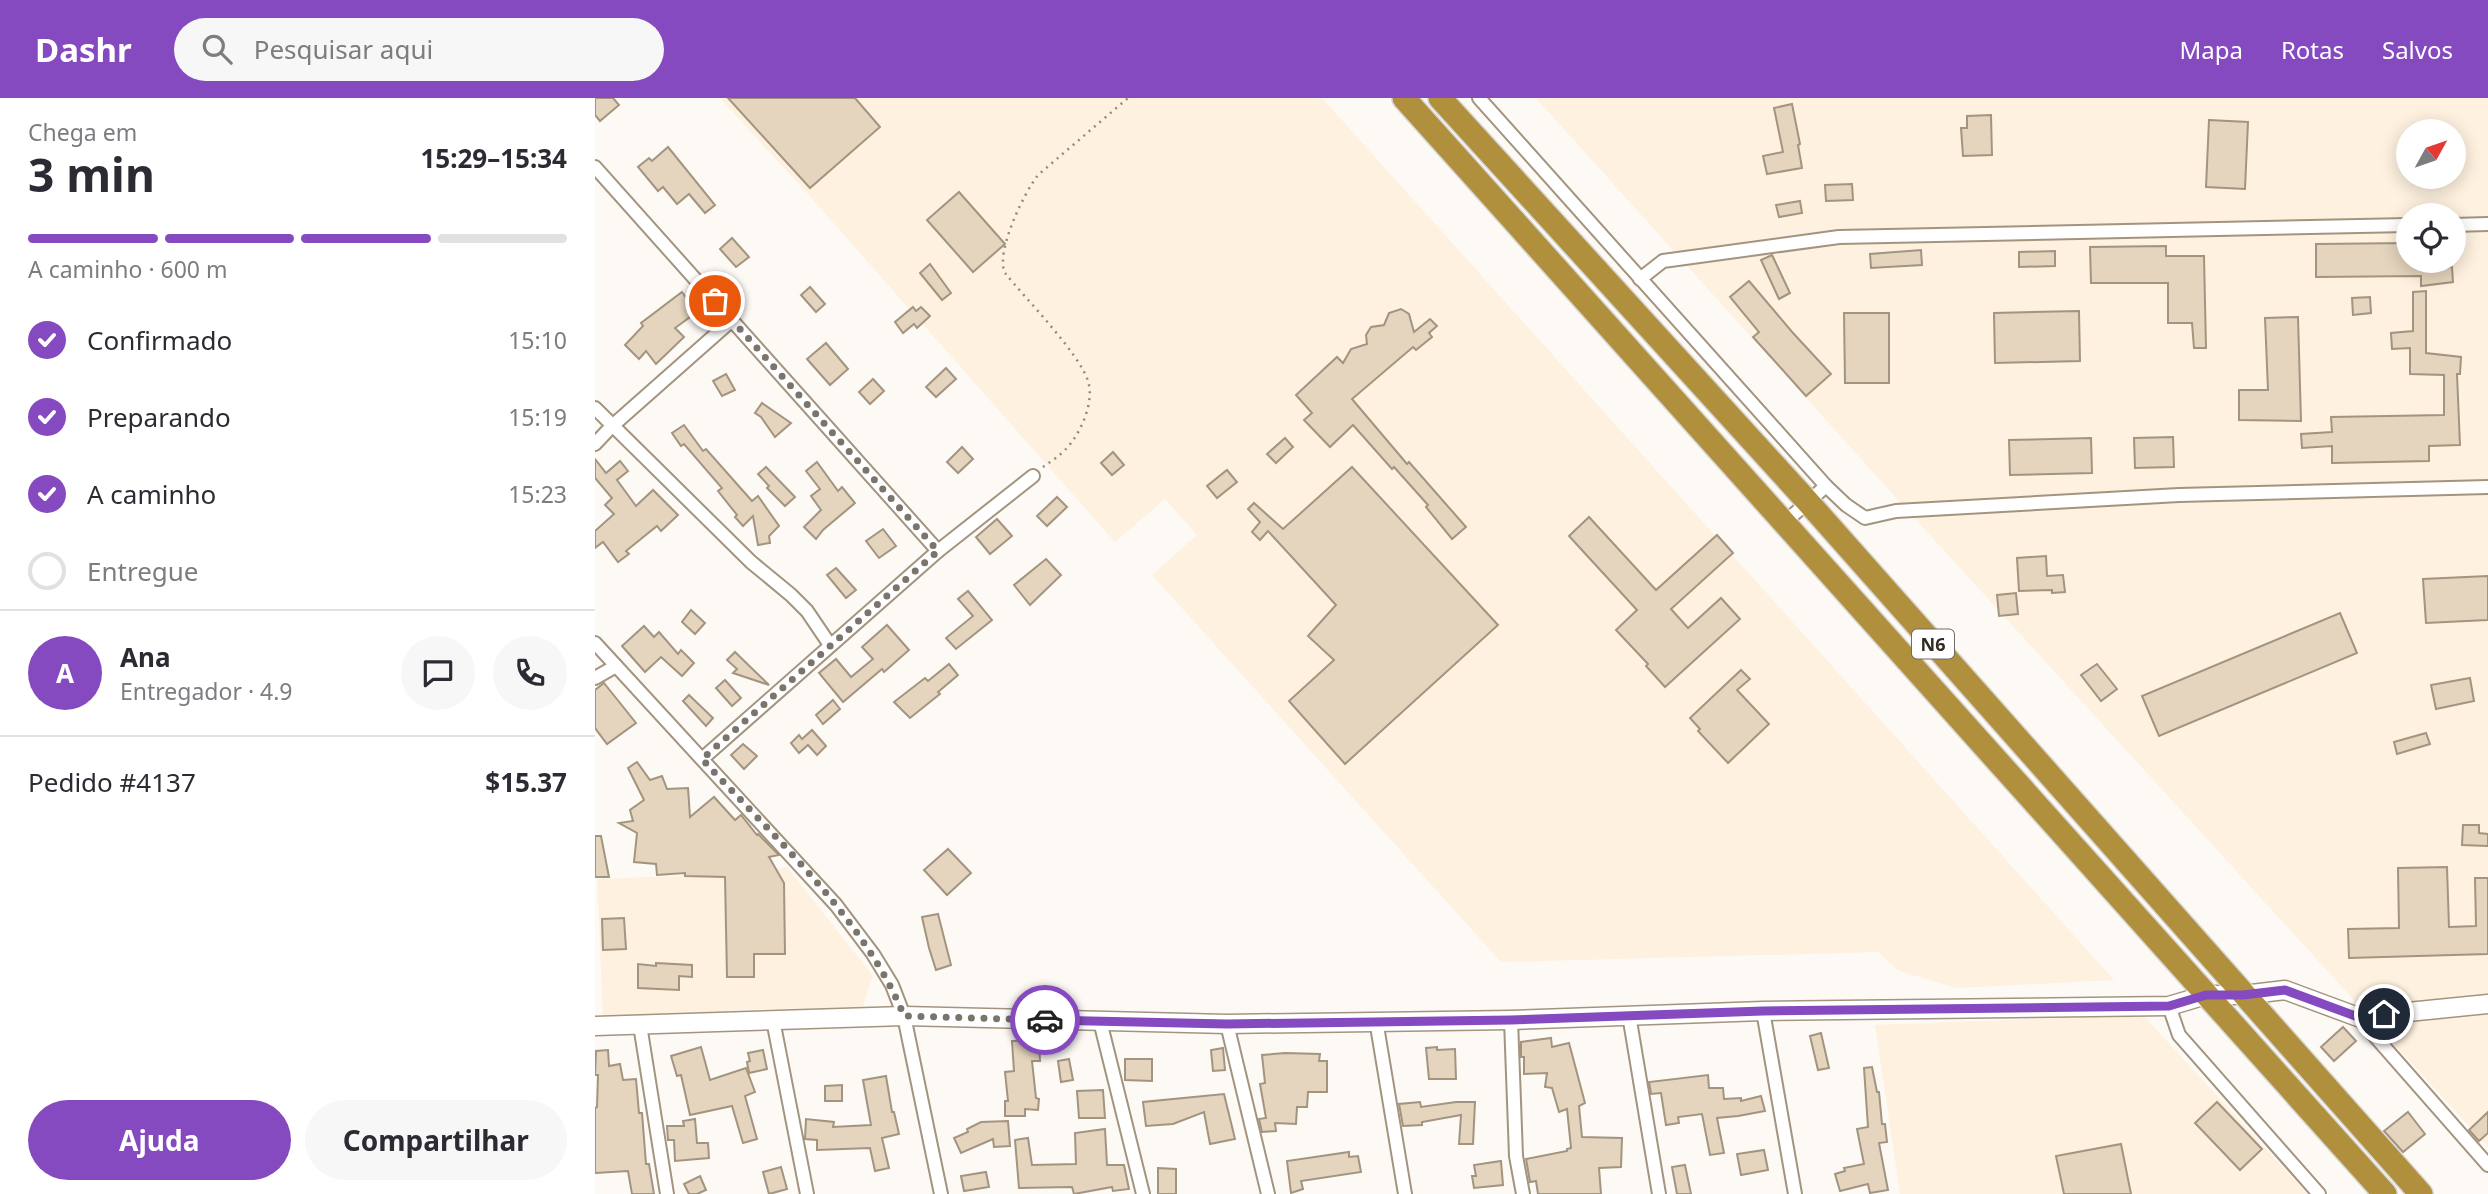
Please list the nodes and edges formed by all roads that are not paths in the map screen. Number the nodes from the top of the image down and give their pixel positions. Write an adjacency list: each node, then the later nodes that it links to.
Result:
1 (1404, 98): 17 (highway, N6)
2 (1440, 98): 16 (highway, N6)
3 (1479, 98): 8 (street)
4 (595, 167): 9 (street)
5 (2488, 224): 7 (street)
6 (2396, 225): 8 (street)
7 (2466, 225)
8 (1640, 279): 14 (street)
9 (732, 320): 11 (street); 18 (street)
10 (595, 408): 11 (street)
11 (611, 426): 12 (street); 20 (street)
12 (595, 444)
13 (1033, 476): 18 (street)
14 (1826, 486): 15 (street); 16 (street)
15 (2488, 488)
16 (1808, 502): 17 (street); 25 (highway, N6)
17 (1784, 523): 24 (highway, N6)
18 (938, 551): 20 (street)
19 (595, 643): 21 (street)
20 (830, 645): 23 (street)
21 (616, 666): 22 (street); 23 (street)
22 (595, 678)
23 (702, 759): 30 (street)
24 (2206, 995): 25 (street); 27 (street); 50 (highway, N6)
25 (2243, 995): 31 (street); 51 (highway, N6)
26 (2488, 1004): 31 (street)
27 (2169, 1006): 28 (street); 49 (street)
28 (1763, 1011): 29 (street); 48 (street)
29 (1629, 1015): 34 (street); 47 (street)
30 (904, 1016): 32 (street); 35 (street); 42 (street)
31 (2358, 1017): 39 (street)
32 (773, 1020): 37 (street); 41 (street)
33 (1376, 1020): 34 (street); 36 (street); 45 (street)
34 (1511, 1020): 46 (street)
35 (1100, 1021): 36 (street); 43 (street)
36 (1227, 1024): 44 (street)
37 (640, 1025): 38 (street); 40 (street)
38 (595, 1026)
39 (2488, 1165)
40 (667, 1194)
41 (807, 1194)
42 (941, 1194)
43 (1143, 1194)
44 (1268, 1194)
45 (1405, 1194)
46 (1523, 1194)
47 (1659, 1194)
48 (1795, 1194)
49 (2319, 1194)
50 (2385, 1194)
51 (2421, 1194)

